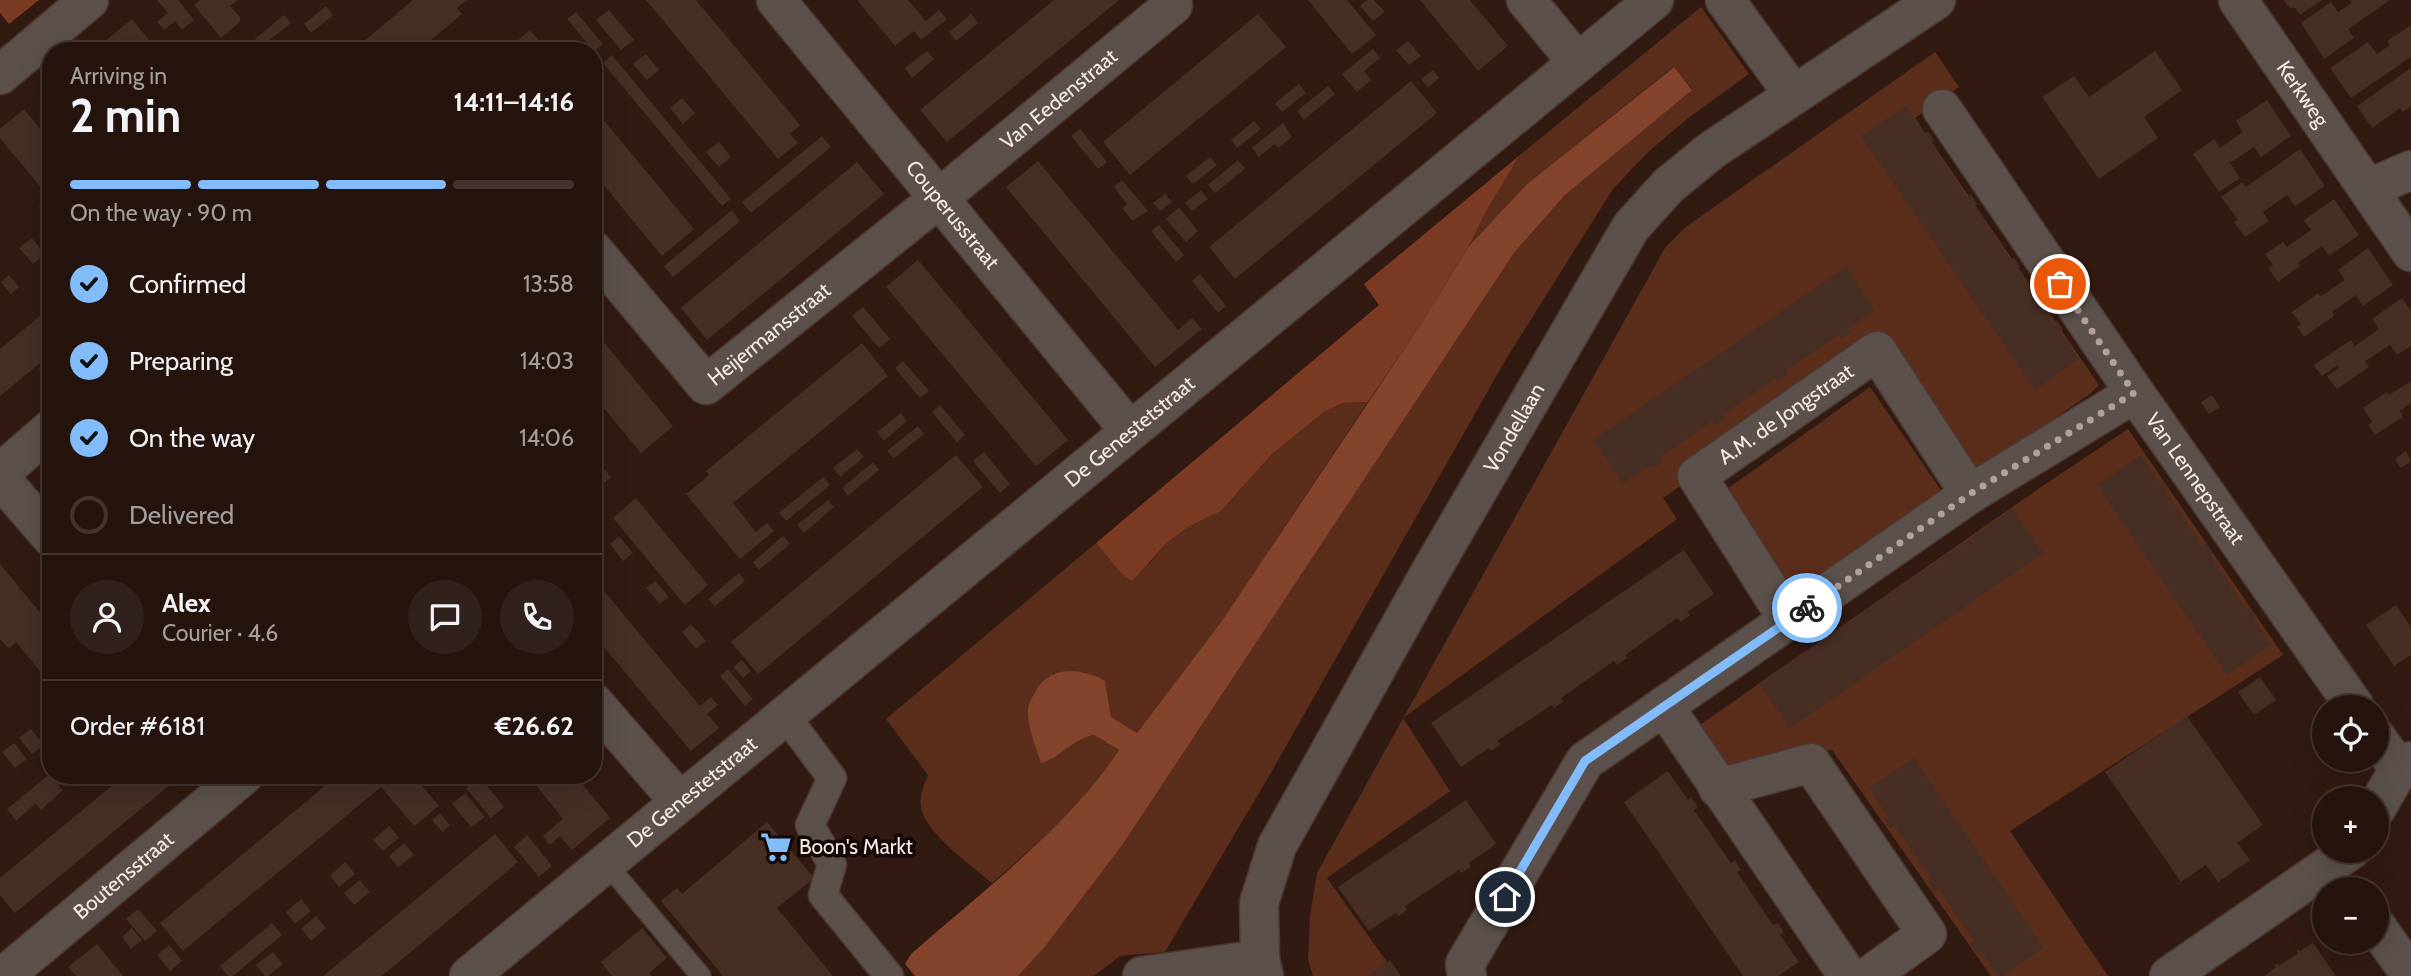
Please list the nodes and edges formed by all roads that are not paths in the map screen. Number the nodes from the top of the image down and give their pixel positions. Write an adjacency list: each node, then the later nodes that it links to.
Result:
1 (89, 0): 9 (street)
2 (776, 0): 17 (street, Couperusstraat)
3 (1168, 0): 17 (street, Van Eedenstraat)
4 (1526, 0): 11 (street)
5 (1654, 0): 11 (street, De Genestetstraat)
6 (1725, 0): 13 (street)
7 (1936, 0): 13 (street, Vondellaan)
8 (2238, 0): 16 (street, Kerkweg)
9 (53, 42)
10 (42, 53): 12 (street)
11 (1578, 63): 21 (street, De Genestetstraat)
12 (0, 75)
13 (1794, 95): 41 (street, Vondellaan)
14 (1942, 109): 20 (street, Van Lennepstraat)
15 (2411, 170): 16 (street)
16 (2368, 189): 18 (street, Kerkweg)
17 (938, 199): 19 (street, Heijermansstraat); 21 (street, Couperusstraat)
18 (2411, 252)
19 (602, 261)
20 (2134, 393): 25 (street); 28 (street, Van Lennepstraat)
21 (1130, 431): 31 (street, De Genestetstraat)
22 (42, 437): 23 (street)
23 (0, 472)
24 (0, 478): 26 (street)
25 (1970, 494): 27 (street); 27 (street, A.M. de Jongstraat)
26 (42, 527)
27 (1789, 621): 29 (street)
28 (2347, 695)
29 (1664, 706): 35 (street); 48 (street)
30 (602, 712): 37 (street)
31 (785, 715): 37 (street, De Genestetstraat); 46 (street)
32 (2389, 750): 33 (street)
33 (2405, 765): 36 (street)
34 (233, 784): 43 (street, Boutensstraat)
35 (1718, 788): 49 (street); 50 (street)
36 (2389, 789)
37 (680, 802): 38 (street, De Genestetstraat)
38 (606, 863): 44 (street, De Genestetstraat); 45 (lane, De Genestetstraat)
39 (2345, 868): 51 (street)
40 (2389, 944): 42 (street)
41 (1262, 967): 47 (street)
42 (2411, 975)
43 (4, 976)
44 (469, 976)
45 (701, 976)
46 (889, 976)
47 (1142, 976)
48 (1467, 976)
49 (1848, 976)
50 (1869, 976)
51 (2169, 976)

